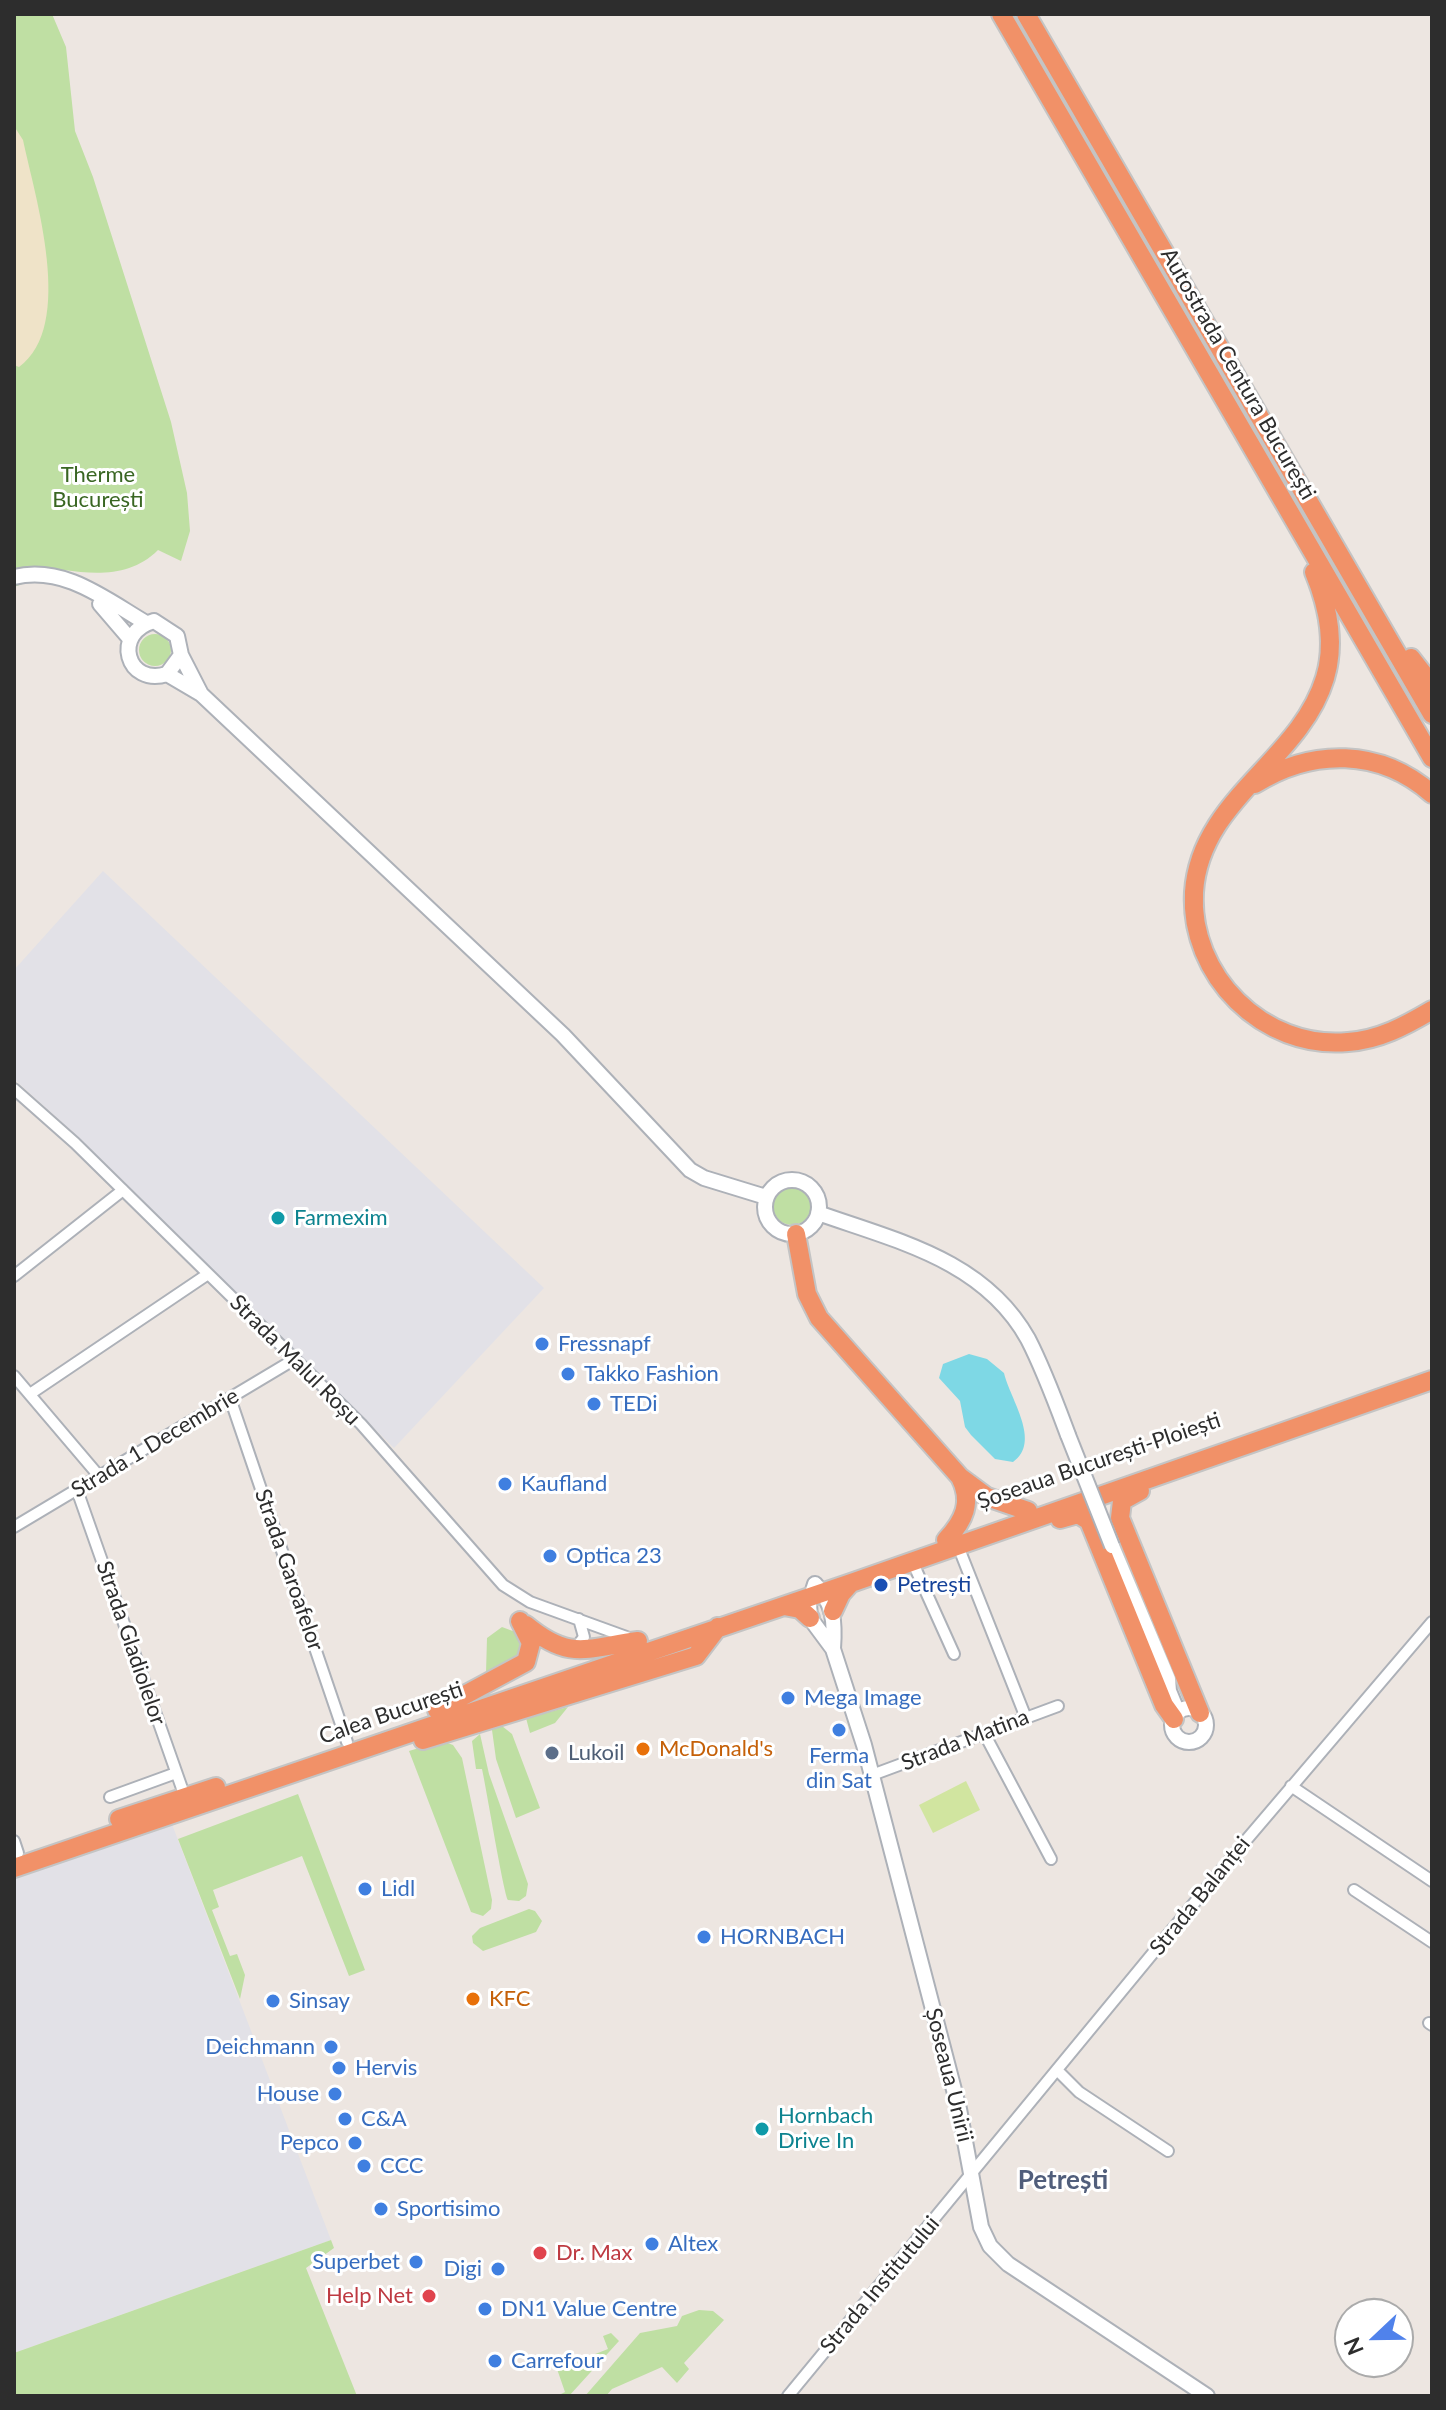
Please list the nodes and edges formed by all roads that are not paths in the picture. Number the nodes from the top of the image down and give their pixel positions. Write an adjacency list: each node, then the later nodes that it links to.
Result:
1 (1001, 14): 4 (highway, Autostrada Centura București)
2 (1026, 14): 3 (highway, Autostrada Centura București)
3 (1261, 418): 11 (highway); 13 (highway, Autostrada Centura București)
4 (1243, 430): 14 (highway, Autostrada Centura București); 15 (highway)
5 (14, 577): 6 (street)
6 (72, 580): 7 (street); 8 (street)
7 (146, 623): 8 (street); 9 (street)
8 (130, 639): 10 (street)
9 (181, 655): 10 (street); 12 (street)
10 (167, 674): 12 (street)
11 (1432, 685)
12 (201, 694): 20 (street)
13 (1432, 714)
14 (1432, 758)
15 (1242, 792): 16 (highway); 17 (highway)
16 (1432, 794)
17 (1432, 1010)
18 (14, 1089): 19 (street, Strada Malul Roșu)
19 (123, 1190): 23 (street, Strada Malul Roșu); 24 (street)
20 (766, 1197): 21 (street); 22 (street)
21 (818, 1213): 22 (street); 53 (street, bridge)
22 (796, 1234): 33 (highway)
23 (208, 1274): 25 (street, Strada Malul Roșu); 29 (street)
24 (14, 1276)
25 (295, 1359): 30 (street, Strada 1 Decembrie); 45 (street, Strada Malul Roșu)
26 (1432, 1370): 35 (highway, Șoseaua București-Ploiești)
27 (14, 1376): 29 (street)
28 (1432, 1380): 31 (highway, Șoseaua București-Ploiești)
29 (30, 1394): 32 (street)
30 (230, 1398): 32 (street, Strada 1 Decembrie); 56 (street, Strada Garoafelor)
31 (1236, 1449): 37 (highway, Șoseaua București-Ploiești); 53 (highway)
32 (99, 1476): 34 (street, Strada 1 Decembrie)
33 (960, 1477): 35 (highway); 38 (highway)
34 (77, 1490): 36 (street, Strada 1 Decembrie); 57 (street, Strada Gladiolelor)
35 (1028, 1511): 38 (highway, Șoseaua București-Ploiești)
36 (14, 1527)
37 (984, 1536): 38 (highway, Șoseaua București-Ploiești); 53 (highway)
38 (952, 1543): 39 (highway, Șoseaua București-Ploiești); 41 (highway, Șoseaua București-Ploiești); 54 (street)
39 (912, 1561): 40 (highway, Șoseaua București-Ploiești); 50 (street)
40 (851, 1583): 41 (highway, Șoseaua București-Ploiești); 43 (highway)
41 (816, 1591): 42 (highway, Șoseaua București-Ploiești); 43 (street); 44 (street)
42 (782, 1600): 44 (highway); 47 (highway, Calea București); 61 (highway)
43 (833, 1611): 49 (street, Șoseaua Unirii)
44 (810, 1618): 49 (street, Șoseaua Unirii)
45 (579, 1619): 47 (street, Strada Malul Roșu); 48 (street)
46 (1432, 1622): 59 (street, Strada Balanței)
47 (638, 1641): 48 (highway); 52 (highway, Calea București)
48 (574, 1649): 52 (highway)
49 (833, 1649): 58 (street, Șoseaua Unirii)
50 (954, 1654)
51 (1058, 1706): 54 (street, Strada Matina)
52 (437, 1710): 56 (highway, Calea București)
53 (1186, 1713)
54 (1026, 1718): 55 (street, Strada Matina)
55 (984, 1733): 58 (street, Strada Matina); 63 (street)
56 (347, 1742): 61 (highway, Calea București)
57 (176, 1773): 60 (street); 61 (street, Strada Gladiolelor)
58 (872, 1775): 69 (street, Șoseaua Unirii)
59 (1291, 1786): 64 (street); 67 (street, Strada Balanței)
60 (110, 1797)
61 (186, 1803): 62 (highway, Calea București)
62 (15, 1854)
63 (1051, 1859)
64 (1432, 1881)
65 (1354, 1890): 66 (street)
66 (1432, 1942)
67 (1057, 2070): 68 (street); 69 (street, Strada Balanței)
68 (1168, 2151)
69 (972, 2175): 70 (street, Strada Institutului); 71 (street, Șoseaua Unirii)
70 (788, 2396)
71 (1207, 2396)

